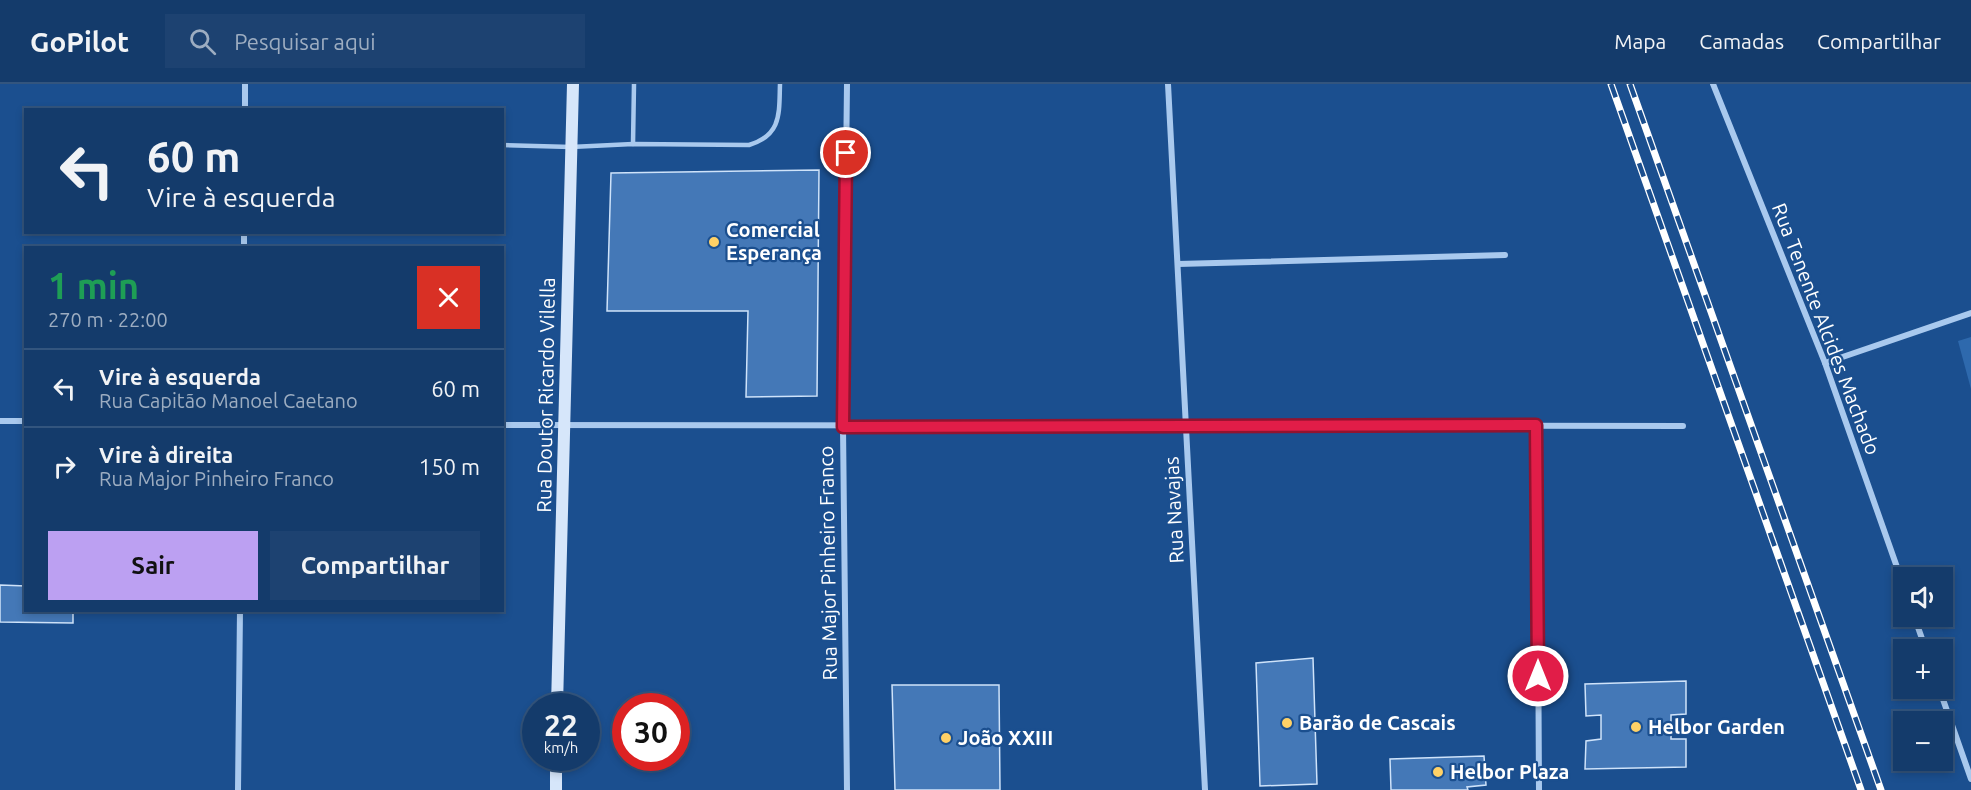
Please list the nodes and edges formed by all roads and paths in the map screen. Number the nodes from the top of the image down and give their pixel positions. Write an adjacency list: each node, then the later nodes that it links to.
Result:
1 (245, 84): 8 (street)
2 (573, 84): 11 (street, Rua Doutor Ricardo Vilella)
3 (634, 84): 9 (lane)
4 (780, 84): 9 (lane)
5 (847, 84): 23 (street, Rua Major Pinheiro Franco)
6 (1168, 84): 13 (street, Rua Navajas)
7 (1713, 84): 15 (street, Rua Tenente Alcides Machado)
8 (245, 108)
9 (633, 144): 11 (lane)
10 (504, 145): 11 (lane)
11 (571, 147): 21 (street, Rua Doutor Ricardo Vilella)
12 (1505, 255): 13 (street)
13 (1178, 264): 18 (street, Rua Navajas)
14 (1971, 313): 15 (street)
15 (1825, 363): 24 (street, Rua Tenente Alcides Machado)
16 (0, 421): 17 (street)
17 (24, 421)
18 (1186, 424): 20 (street); 23 (street); 33 (street, Rua Navajas)
19 (504, 425): 21 (street)
20 (1536, 425): 22 (street); 34 (street)
21 (566, 426): 23 (street); 26 (street, Rua Doutor Ricardo Vilella)
22 (1683, 426)
23 (843, 427): 32 (street, Rua Major Pinheiro Franco)
24 (1897, 567)
25 (240, 612): 30 (street)
26 (557, 693)
27 (1943, 699): 29 (street)
28 (556, 771): 31 (street)
29 (1971, 779)
30 (238, 790)
31 (556, 790)
32 (847, 790)
33 (1205, 790)
34 (1539, 790)

